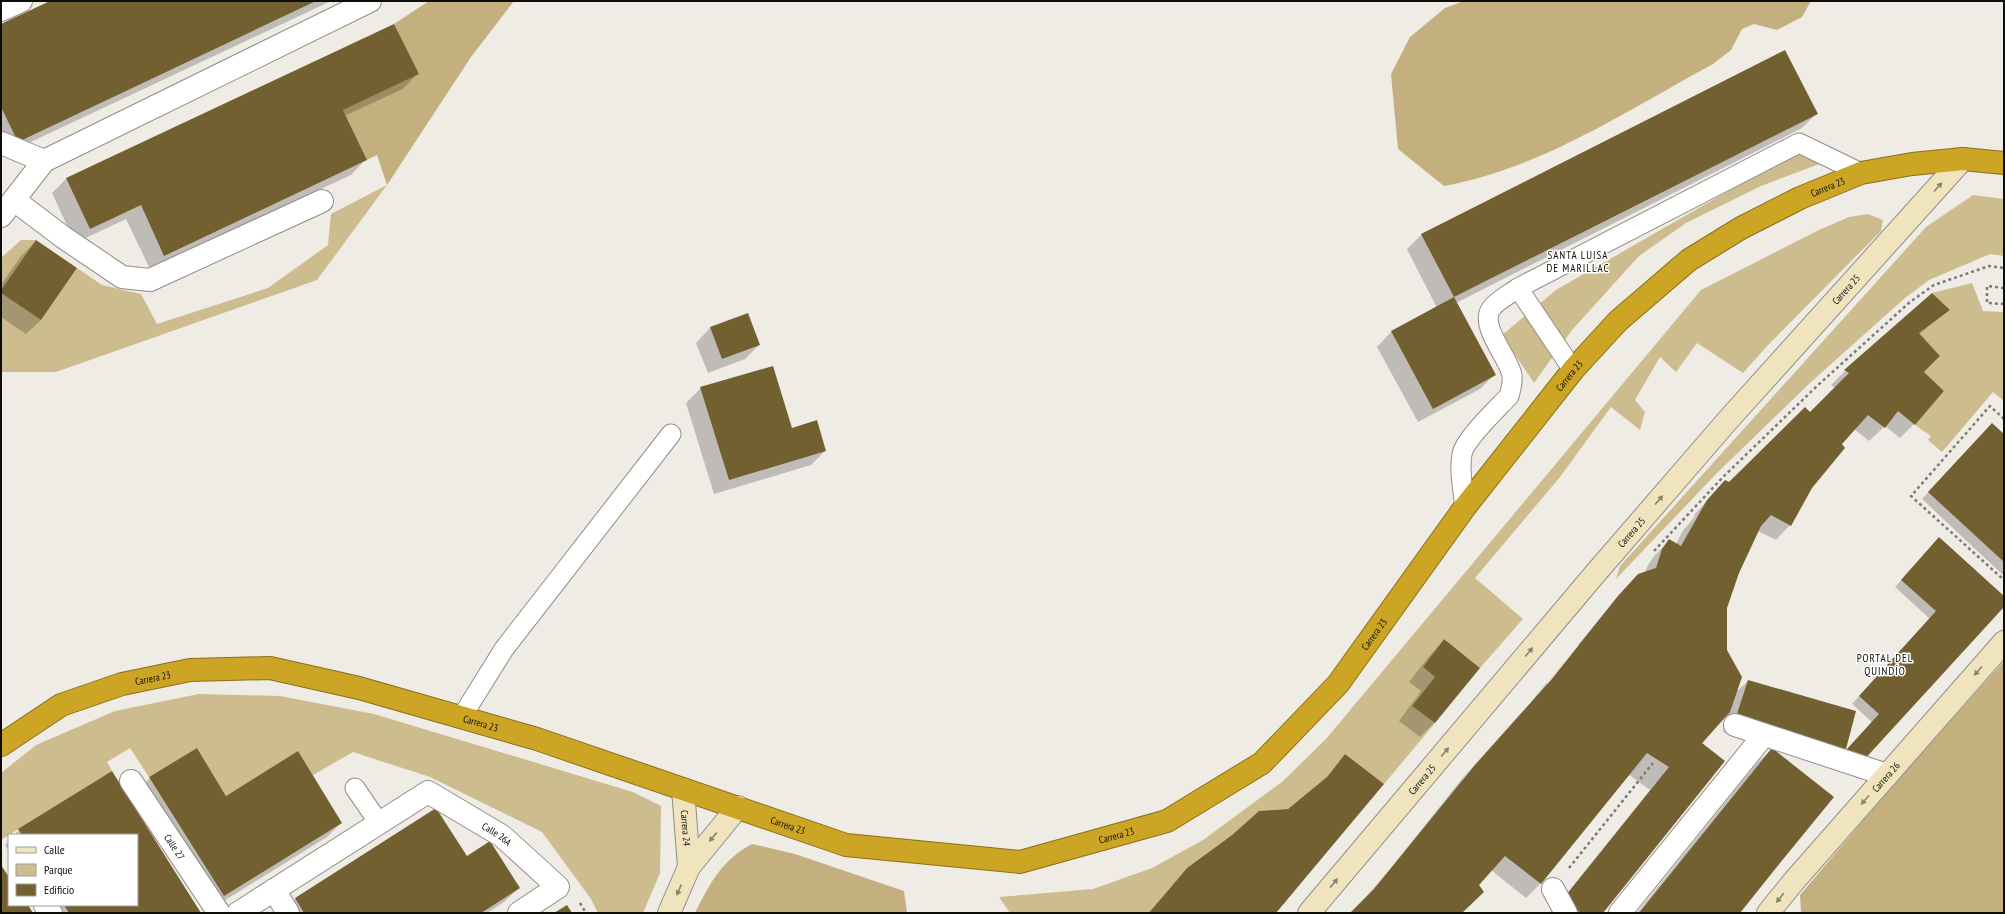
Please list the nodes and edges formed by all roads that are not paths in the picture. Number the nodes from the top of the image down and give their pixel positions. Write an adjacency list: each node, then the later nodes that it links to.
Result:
1 (21, 1): 3 (street)
2 (370, 1): 6 (street)
3 (1, 10)
4 (1, 143): 6 (street)
5 (1963, 160): 7 (highway, Carrera 23); 8 (highway, Carrera 23); 35 (street, Carrera 25, one-way to 5)
6 (44, 161): 9 (street)
7 (2004, 163)
8 (1861, 173): 12 (lane); 13 (highway, Carrera 23)
9 (14, 200): 10 (street); 11 (street)
10 (322, 201)
11 (1, 216)
12 (1518, 288): 13 (lane); 15 (lane)
13 (1573, 370): 15 (highway, Carrera 23)
14 (671, 434): 17 (lane)
15 (1465, 507): 25 (highway, Carrera 23)
16 (2004, 642): 21 (street, Carrera 26, one-way to 21)
17 (461, 718): 20 (highway, Carrera 23); 24 (highway, Carrera 23)
18 (1735, 725): 19 (street)
19 (1764, 735): 21 (street); 37 (street)
20 (1, 745)
21 (1887, 775): 38 (street, Carrera 26, one-way to 38)
22 (130, 781): 30 (street, Calle 27)
23 (355, 788): 26 (lane)
24 (683, 789): 25 (highway, Carrera 23); 27 (street, Carrera 24)
25 (738, 807): 27 (street, Carrera 24, one-way to 27)
26 (379, 823): 29 (street); 33 (street, Calle 26A)
27 (689, 867): 34 (street, Carrera 24, one-way to 34)
28 (1553, 889): 36 (street)
29 (274, 890): 31 (street); 32 (street)
30 (220, 913)
31 (238, 913)
32 (288, 913)
33 (519, 913)
34 (669, 913)
35 (1309, 913)
36 (1566, 913)
37 (1620, 913)
38 (1768, 913)

